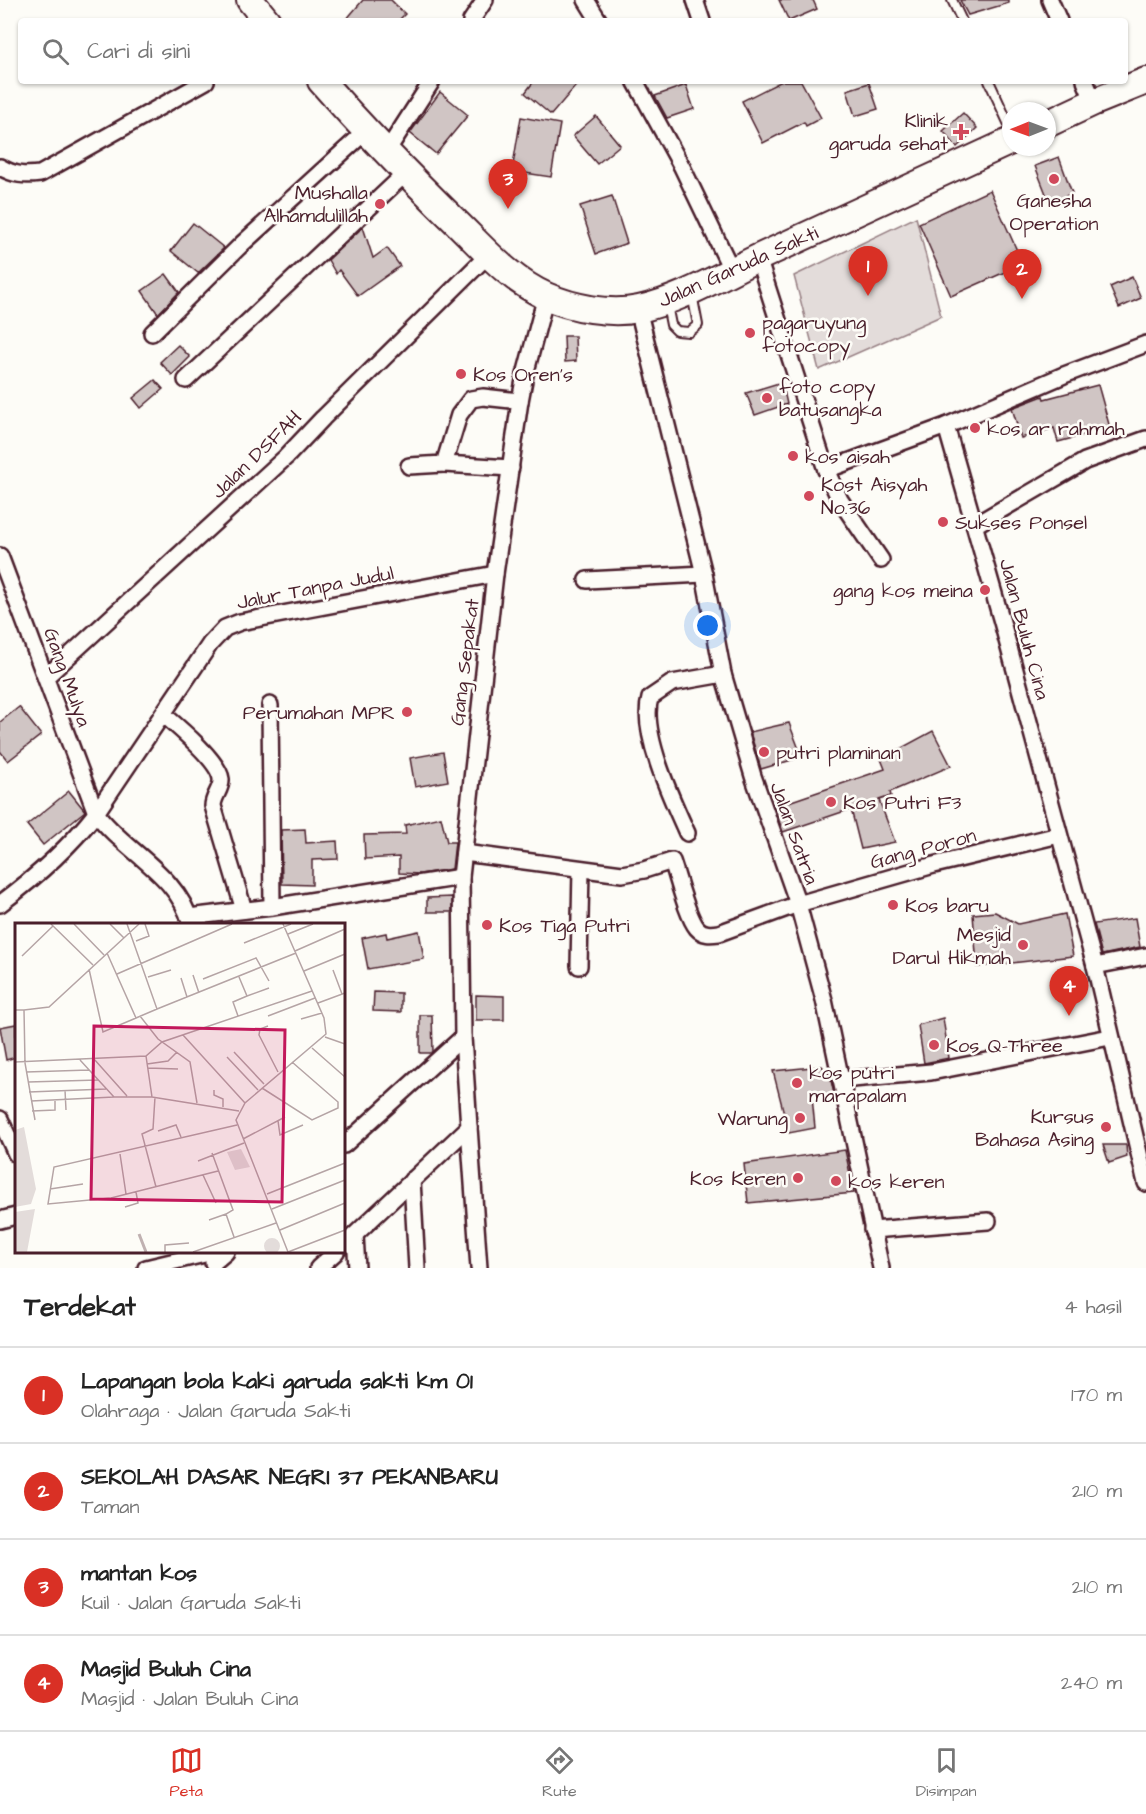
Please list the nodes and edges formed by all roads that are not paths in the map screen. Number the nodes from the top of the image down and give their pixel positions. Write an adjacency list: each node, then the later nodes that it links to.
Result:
1 (250, 0): 6 (highway)
2 (485, 0): 7 (street)
3 (586, 0): 8 (street)
4 (952, 0): 9 (lane)
5 (1050, 0): 10 (street)
6 (265, 18)
7 (473, 18)
8 (597, 18)
9 (961, 18)
10 (1058, 18)
11 (1146, 81): 17 (highway)
12 (201, 84): 23 (street)
13 (324, 84): 20 (highway, Jalan Garuda Sakti)
14 (430, 84): 22 (street)
15 (637, 84): 27 (street)
16 (990, 84): 18 (lane)
17 (1090, 91): 19 (highway)
18 (1002, 109)
19 (1056, 117)
20 (366, 131): 22 (highway, Jalan Garuda Sakti); 32 (street)
21 (1002, 145): 26 (highway, Jalan Garuda Sakti)
22 (387, 151): 24 (highway, Jalan Garuda Sakti)
23 (0, 167)
24 (407, 172): 25 (highway, Jalan Garuda Sakti); 34 (street)
25 (488, 255): 29 (highway, Jalan Garuda Sakti); 49 (street, Jalan DSFAH)
26 (758, 258): 27 (highway, Jalan Garuda Sakti); 41 (street)
27 (732, 271): 28 (highway, Jalan Garuda Sakti)
28 (691, 292): 30 (highway, Jalan Garuda Sakti); 30 (lane)
29 (546, 296): 31 (highway, Jalan Garuda Sakti); 35 (street, Gang Sepakat)
30 (666, 301): 31 (highway, Jalan Garuda Sakti)
31 (638, 309): 46 (street, Jalan Satria)
32 (152, 333)
33 (1146, 344): 36 (street)
34 (186, 380)
35 (520, 401): 38 (street); 40 (street, Gang Sepakat)
36 (946, 426): 41 (street); 42 (street, Jalan Buluh Cina)
37 (1146, 439): 42 (street)
38 (444, 464): 39 (street); 40 (street)
39 (409, 466)
40 (511, 468): 45 (street, Gang Sepakat)
41 (826, 470): 44 (street)
42 (975, 525): 54 (street, Jalan Buluh Cina)
43 (0, 556): 49 (street, Gang Mulya)
44 (881, 560)
45 (495, 574): 51 (street, Jalur Tanpa Judul); 55 (street, Gang Sepakat)
46 (704, 574): 47 (street); 48 (street, Jalan Satria)
47 (587, 580)
48 (723, 674): 53 (street); 59 (street, Jalan Satria)
49 (46, 677): 52 (street, Gang Mulya)
50 (270, 705): 60 (street)
51 (163, 714): 52 (street, Jalur Tanpa Judul); 61 (street)
52 (96, 813): 58 (street, Jalur Tanpa Judul); 62 (street)
53 (687, 833)
54 (1059, 835): 59 (street, Gang Poron); 65 (street, Jalan Buluh Cina)
55 (464, 853): 56 (street); 57 (street, Gang Sepakat)
56 (581, 869): 59 (street, Gang Poron); 64 (street)
57 (461, 877): 60 (street); 66 (street, Gang Sepakat)
58 (0, 904)
59 (798, 904): 68 (street, Jalan Satria)
60 (272, 907): 61 (street)
61 (244, 910): 62 (street)
62 (190, 921)
63 (1146, 956): 65 (street)
64 (579, 966)
65 (1095, 966): 67 (street, Jalan Buluh Cina)
66 (463, 1037): 70 (street, Gang Sepakat); 71 (street)
67 (1110, 1037): 68 (street); 74 (street, Jalan Buluh Cina)
68 (841, 1080): 78 (street, Jalan Satria)
69 (0, 1119): 72 (street)
70 (469, 1126): 73 (street); 86 (street, Gang Sepakat)
71 (345, 1144)
72 (15, 1152)
73 (412, 1180): 79 (street); 85 (street)
74 (1146, 1183)
75 (15, 1216): 76 (street)
76 (0, 1220)
77 (988, 1221): 78 (street)
78 (872, 1230): 87 (street, Jalan Satria)
79 (349, 1240): 84 (street)
80 (334, 1253): 83 (street)
81 (213, 1259): 82 (street)
82 (146, 1268)
83 (318, 1268)
84 (357, 1268)
85 (417, 1268)
86 (479, 1268)
87 (881, 1268)

